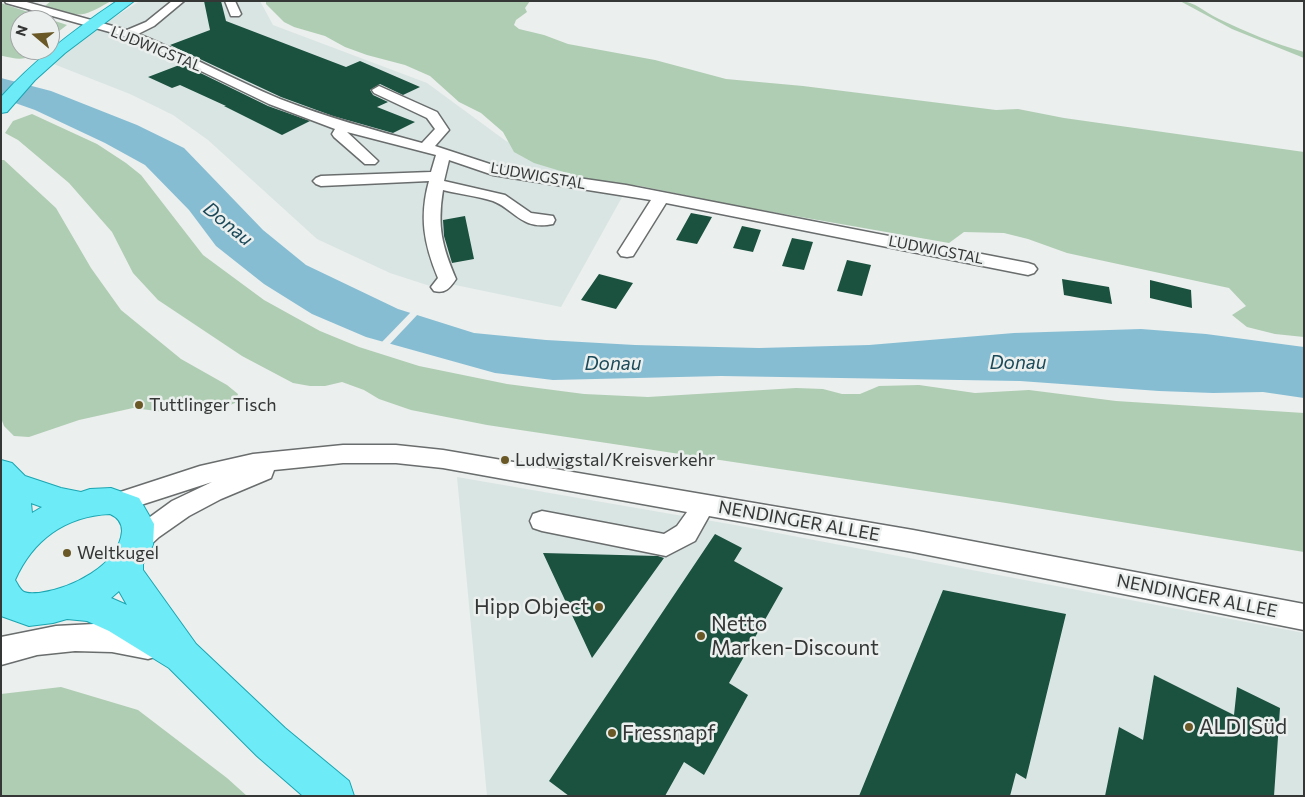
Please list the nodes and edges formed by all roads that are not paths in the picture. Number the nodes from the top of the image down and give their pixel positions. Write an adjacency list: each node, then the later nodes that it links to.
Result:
1 (10, 1): 6 (street, LUDWIGSTAL)
2 (127, 1): 6 (main road)
3 (179, 1): 7 (street)
4 (230, 1): 5 (street)
5 (235, 14)
6 (90, 25): 7 (street, LUDWIGSTAL); 9 (main road)
7 (127, 28): 10 (street, LUDWIGSTAL)
8 (379, 90): 11 (street)
9 (1, 108)
10 (343, 127): 11 (street, LUDWIGSTAL); 13 (street)
11 (425, 148): 12 (street, LUDWIGSTAL)
12 (444, 153): 14 (street); 16 (street, LUDWIGSTAL)
13 (370, 161)
14 (436, 180): 15 (street); 17 (street); 20 (street)
15 (321, 181)
16 (661, 197): 18 (street); 19 (street, LUDWIGSTAL)
17 (547, 220)
18 (627, 252)
19 (1028, 269)
20 (440, 287)
21 (291, 460): 23 (street, NENDINGER ALLEE); 25 (street, NENDINGER ALLEE); 28 (street, NENDINGER ALLEE)
22 (8, 479): 24 (main road); 27 (main road)
23 (116, 502): 24 (main road); 28 (main road)
24 (79, 504): 27 (main road)
25 (702, 504): 26 (street); 32 (street, NENDINGER ALLEE)
26 (542, 521)
27 (18, 542): 29 (main road)
28 (132, 552): 31 (main road); 34 (main road)
29 (1, 574)
30 (7, 603): 31 (main road)
31 (68, 604): 34 (main road)
32 (1304, 617)
33 (1, 651): 34 (street)
34 (184, 657): 35 (main road)
35 (334, 796)

